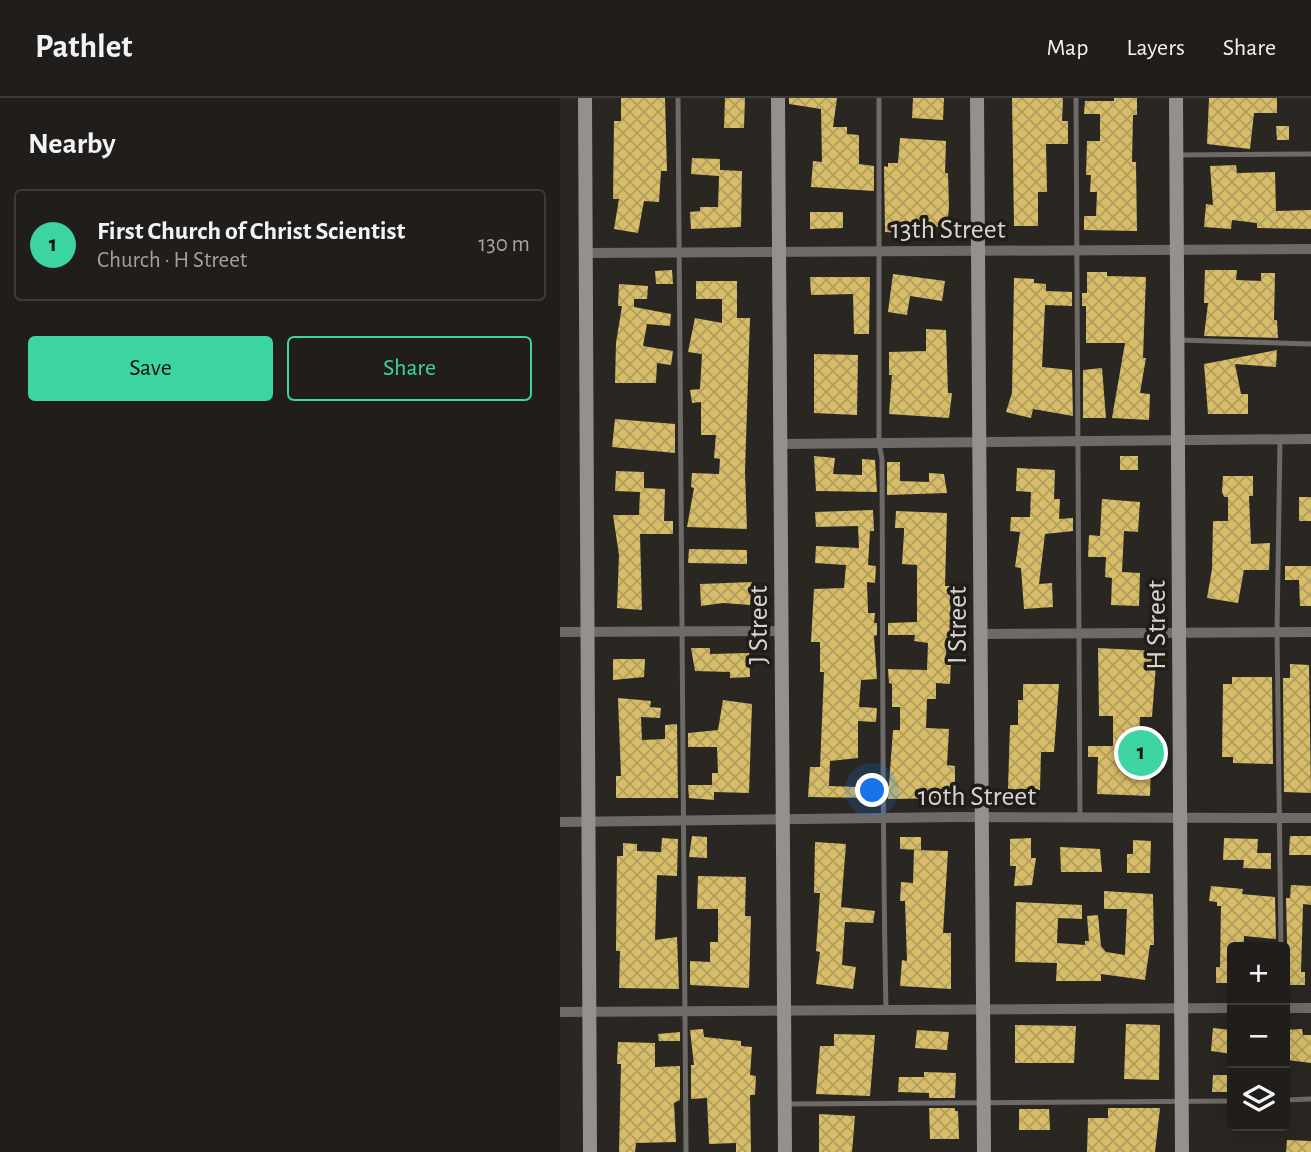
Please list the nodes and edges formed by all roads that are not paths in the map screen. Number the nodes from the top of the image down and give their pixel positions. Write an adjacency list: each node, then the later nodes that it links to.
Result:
1 (585, 98): 16 (main road)
2 (678, 98): 17 (lane)
3 (778, 98): 15 (main road, J Street)
4 (879, 98): 13 (lane)
5 (977, 98): 11 (main road, I Street)
6 (1076, 98): 12 (lane)
7 (1176, 98): 9 (main road, H Street)
8 (1311, 154): 9 (lane)
9 (1176, 155): 14 (main road, H Street)
10 (1311, 249): 14 (street, 13th Street)
11 (978, 250): 12 (street, 13th Street); 13 (street, 13th Street); 26 (main road, I Street)
12 (1077, 250): 14 (street, 13th Street); 23 (lane)
13 (878, 251): 15 (street, 13th Street); 25 (lane)
14 (1177, 251): 18 (main road, H Street)
15 (779, 252): 17 (street, 13th Street); 24 (main road, J Street)
16 (585, 253): 17 (street, 13th Street); 27 (main road)
17 (680, 255): 30 (lane)
18 (1177, 340): 19 (lane); 22 (main road, H Street)
19 (1311, 344)
20 (1311, 439): 21 (street)
21 (1280, 440): 22 (street); 32 (lane)
22 (1179, 442): 23 (street); 31 (main road, H Street)
23 (1079, 443): 26 (street); 34 (lane)
24 (781, 444): 25 (street); 28 (main road, J Street)
25 (879, 444): 26 (street); 42 (lane)
26 (979, 444): 35 (main road, I Street)
27 (587, 631): 29 (street); 30 (street); 44 (main road)
28 (782, 631): 30 (street); 41 (main road, J Street)
29 (560, 632)
30 (682, 632): 45 (lane)
31 (1179, 632): 32 (street); 34 (street); 36 (main road, H Street)
32 (1277, 632): 33 (street); 39 (lane)
33 (1311, 632)
34 (1080, 633): 35 (street); 38 (lane)
35 (981, 634): 37 (main road, I Street)
36 (1179, 817): 38 (street, 10th Street); 39 (street, 10th Street); 48 (main road, H Street)
37 (982, 818): 38 (street, 10th Street); 42 (street, 10th Street); 51 (main road, I Street)
38 (1080, 818)
39 (1278, 818): 40 (street, 10th Street); 46 (lane)
40 (1311, 818)
41 (782, 819): 42 (street, 10th Street); 45 (street, 10th Street); 54 (main road, J Street)
42 (881, 819): 52 (lane)
43 (560, 822): 44 (street, 10th Street)
44 (589, 822): 45 (street, 10th Street); 56 (main road)
45 (684, 822): 53 (lane)
46 (1281, 942)
47 (1311, 1007): 50 (street)
48 (1181, 1008): 49 (street); 51 (street); 60 (main road, H Street)
49 (1227, 1008)
50 (1290, 1008)
51 (983, 1009): 52 (street); 61 (main road, I Street)
52 (886, 1010): 54 (street)
53 (685, 1011): 54 (street); 56 (street); 64 (lane)
54 (784, 1011): 62 (main road, J Street)
55 (560, 1012): 56 (street)
56 (590, 1012): 63 (main road)
57 (1290, 1100): 58 (lane)
58 (1311, 1100)
59 (1227, 1101): 60 (lane)
60 (1181, 1102): 61 (lane); 67 (main road, H Street)
61 (983, 1103): 62 (lane); 66 (main road, I Street)
62 (785, 1104): 65 (main road, J Street)
63 (590, 1152)
64 (686, 1152)
65 (785, 1152)
66 (984, 1152)
67 (1182, 1152)

